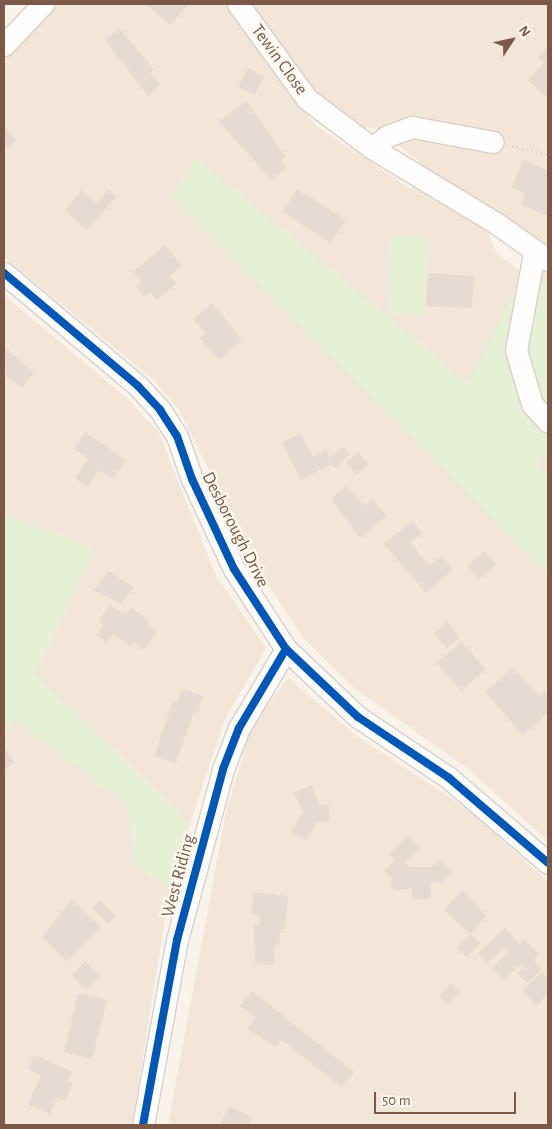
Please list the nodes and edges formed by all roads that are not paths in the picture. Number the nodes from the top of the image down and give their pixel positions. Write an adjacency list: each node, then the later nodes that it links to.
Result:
1 (44, 4): 3 (street)
2 (238, 4): 5 (street, Tewin Close)
3 (4, 45)
4 (492, 142): 5 (street)
5 (372, 148): 6 (street, Tewin Close)
6 (541, 257): 8 (street)
7 (4, 273): 9 (street, Desborough Drive)
8 (548, 422)
9 (286, 649): 10 (street, Desborough Drive); 11 (street, West Riding)
10 (548, 863)
11 (143, 1125)

